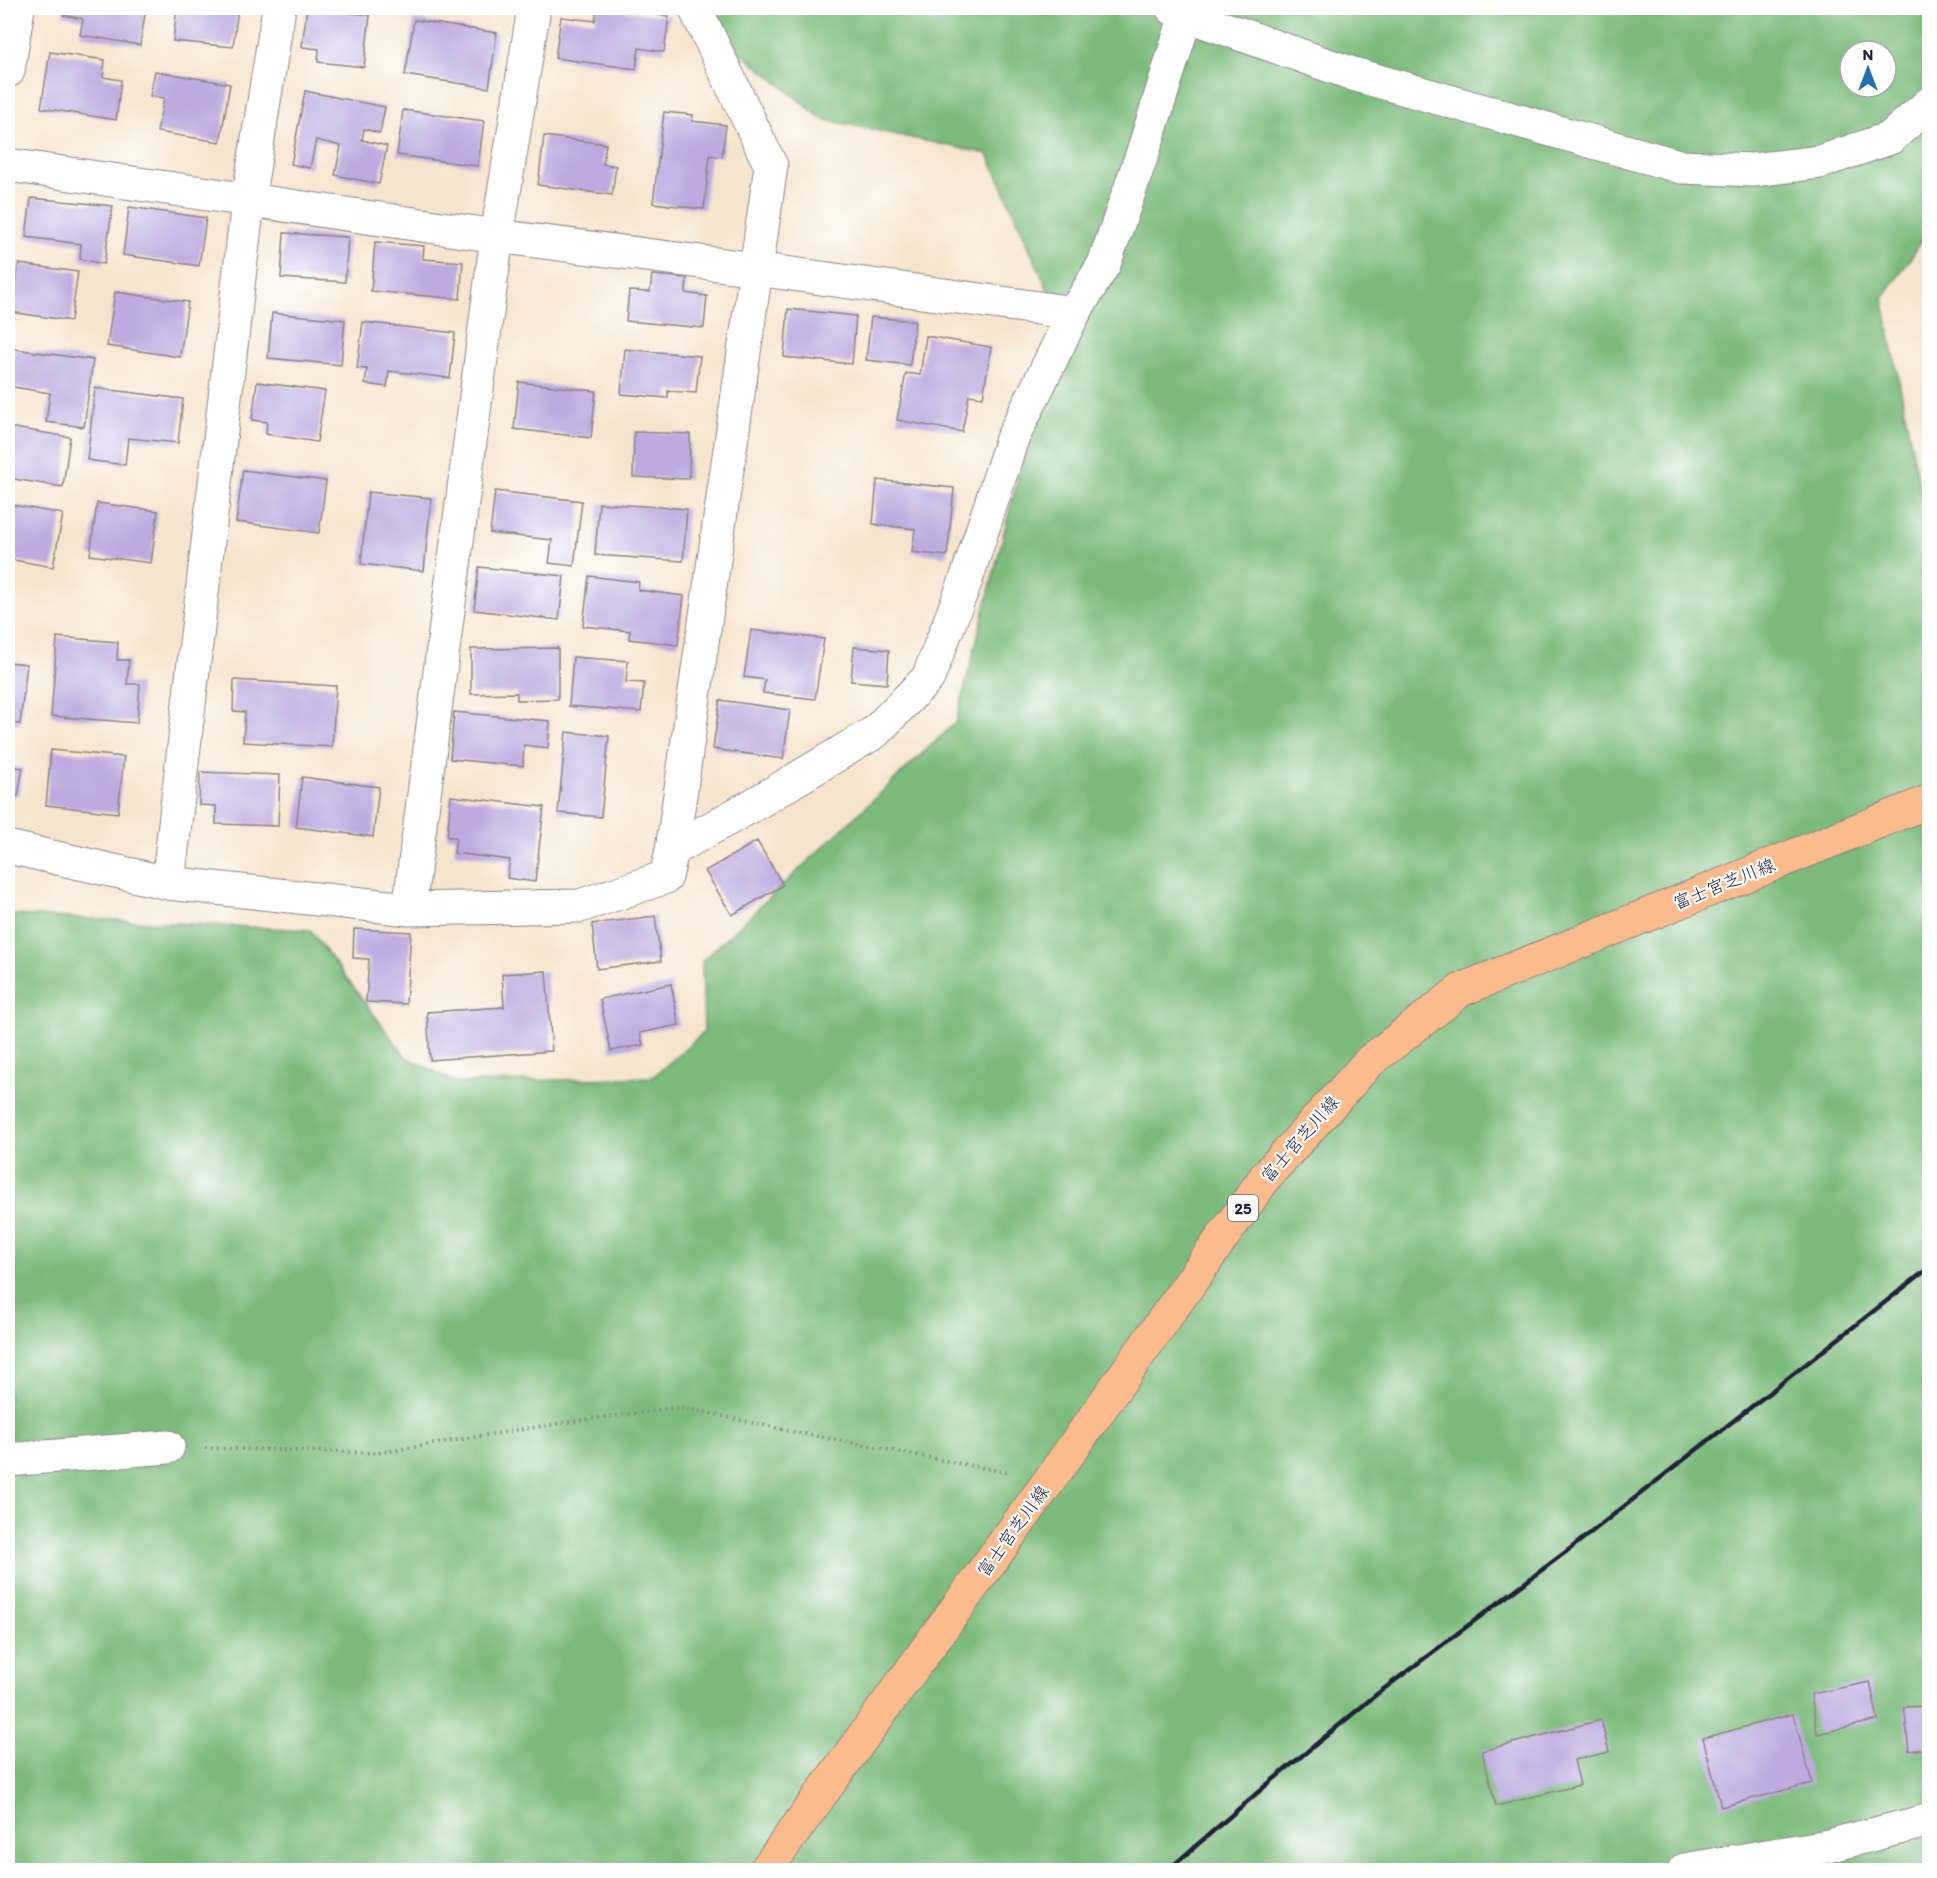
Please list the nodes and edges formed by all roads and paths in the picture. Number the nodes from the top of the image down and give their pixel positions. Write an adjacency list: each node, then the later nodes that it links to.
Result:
1 (18, 8): 6 (street)
2 (279, 8): 9 (street)
3 (534, 8): 10 (street)
4 (696, 8): 11 (street)
5 (1179, 11): 7 (street); 12 (street)
6 (8, 71)
7 (1929, 103)
8 (8, 165): 9 (street)
9 (248, 201): 10 (street); 16 (street)
10 (497, 236): 11 (street); 17 (street)
11 (756, 269): 12 (street); 15 (street)
12 (1074, 313): 15 (street)
13 (1929, 801): 20 (main road, 富士宮芝川線 / 25)
14 (8, 847): 16 (street)
15 (672, 850): 17 (street)
16 (168, 883): 17 (street)
17 (409, 909)
18 (168, 1447): 19 (street); 20 (path)
19 (8, 1460)
20 (1049, 1481): 22 (main road, 富士宮芝川線 / 25)
21 (1929, 1820): 23 (street)
22 (766, 1870)
23 (1684, 1870)

